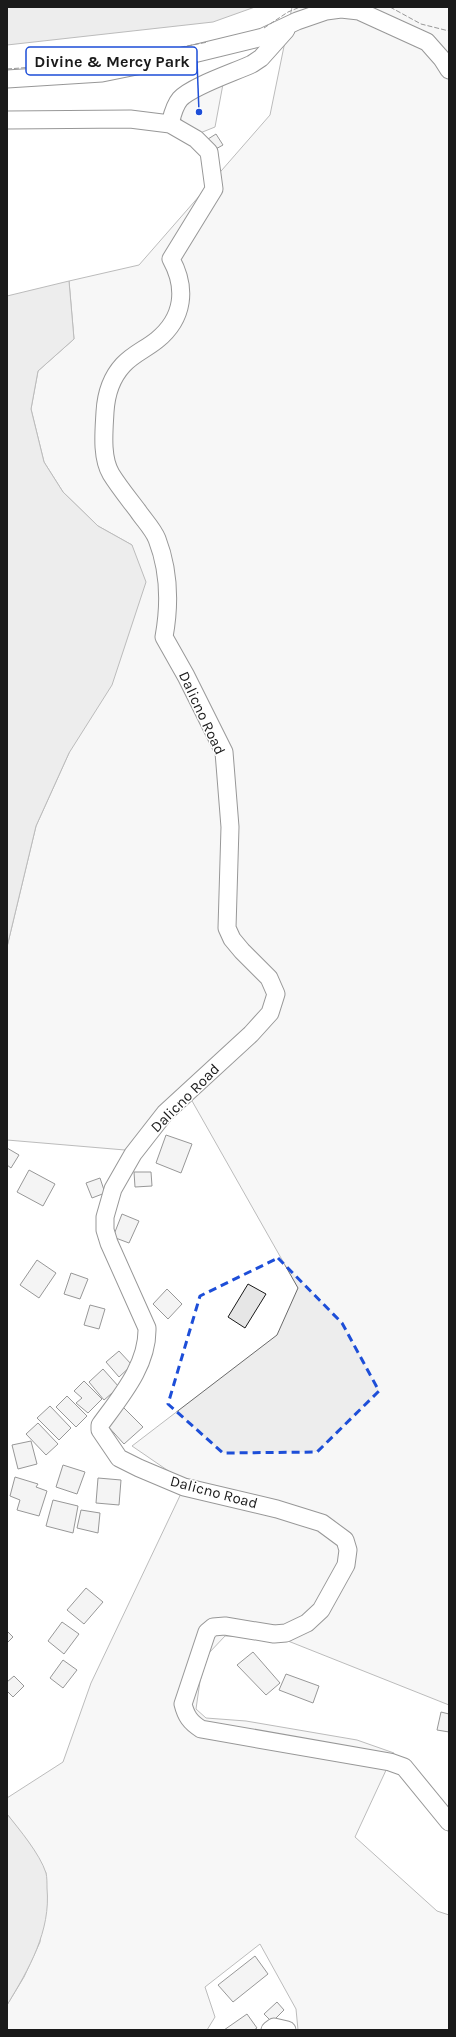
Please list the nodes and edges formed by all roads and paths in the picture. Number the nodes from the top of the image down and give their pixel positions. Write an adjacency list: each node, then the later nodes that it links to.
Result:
1 (291, 25): 2 (street); 3 (street); 5 (street)
2 (449, 70)
3 (7, 79)
4 (7, 120): 5 (street)
5 (170, 124): 6 (street, Dalicno Road)
6 (449, 1822)
7 (270, 2030): 8 (street)
8 (287, 2030)

